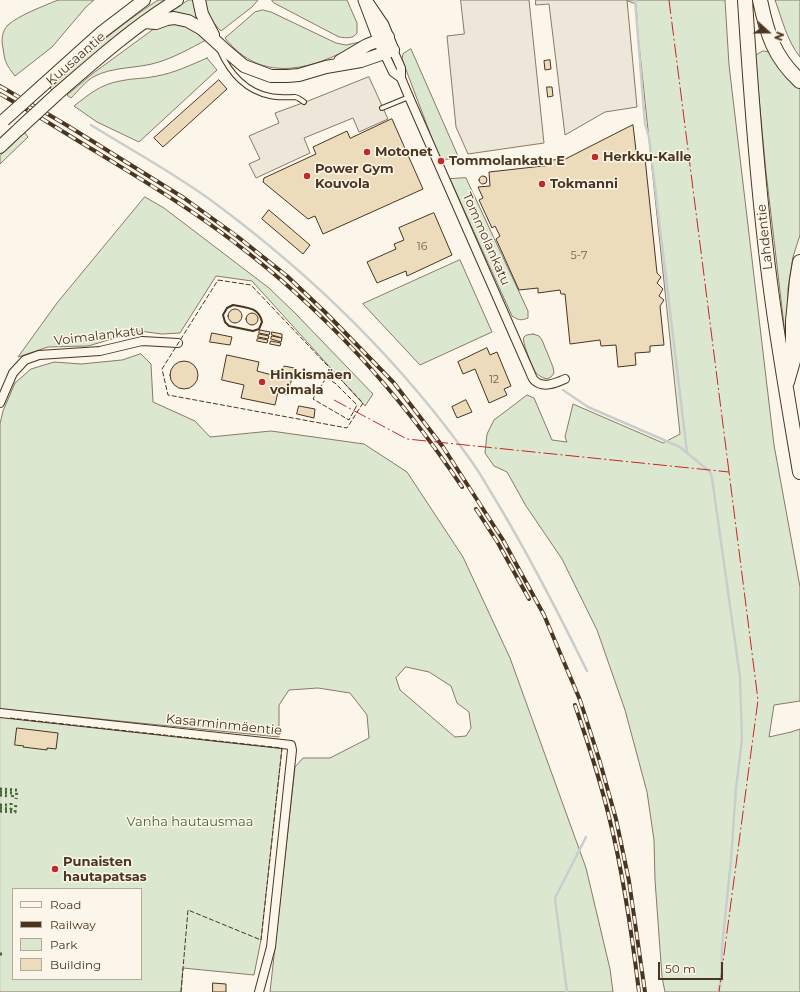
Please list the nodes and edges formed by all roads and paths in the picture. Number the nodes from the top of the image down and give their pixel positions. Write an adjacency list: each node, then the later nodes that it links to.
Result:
1 (144, 0): 16 (main road, Kuusaantie, bridge)
2 (176, 0): 7 (main road, Kuusaantie)
3 (199, 0): 9 (main road)
4 (365, 0): 8 (street, Tommolankatu)
5 (745, 0): 21 (highway, Lahdentie)
6 (760, 0): 12 (highway)
7 (144, 22): 9 (main road); 17 (main road, Kuusaantie, bridge)
8 (383, 39): 10 (street, Tommolankatu); 11 (main road)
9 (216, 42): 11 (main road); 14 (lane)
10 (388, 51): 11 (main road); 13 (street, Tommolankatu)
11 (326, 67)
12 (800, 81)
13 (409, 97): 15 (lane); 20 (street, Tommolankatu)
14 (304, 102)
15 (382, 108)
16 (2, 122)
17 (0, 147)
18 (800, 262): 21 (highway)
19 (178, 343): 22 (street, Voimalankatu)
20 (565, 379)
21 (786, 388): 23 (highway, Lahdentie)
22 (0, 403)
23 (800, 472)
24 (0, 713): 25 (street, Kasarminmäentie)
25 (259, 992)

